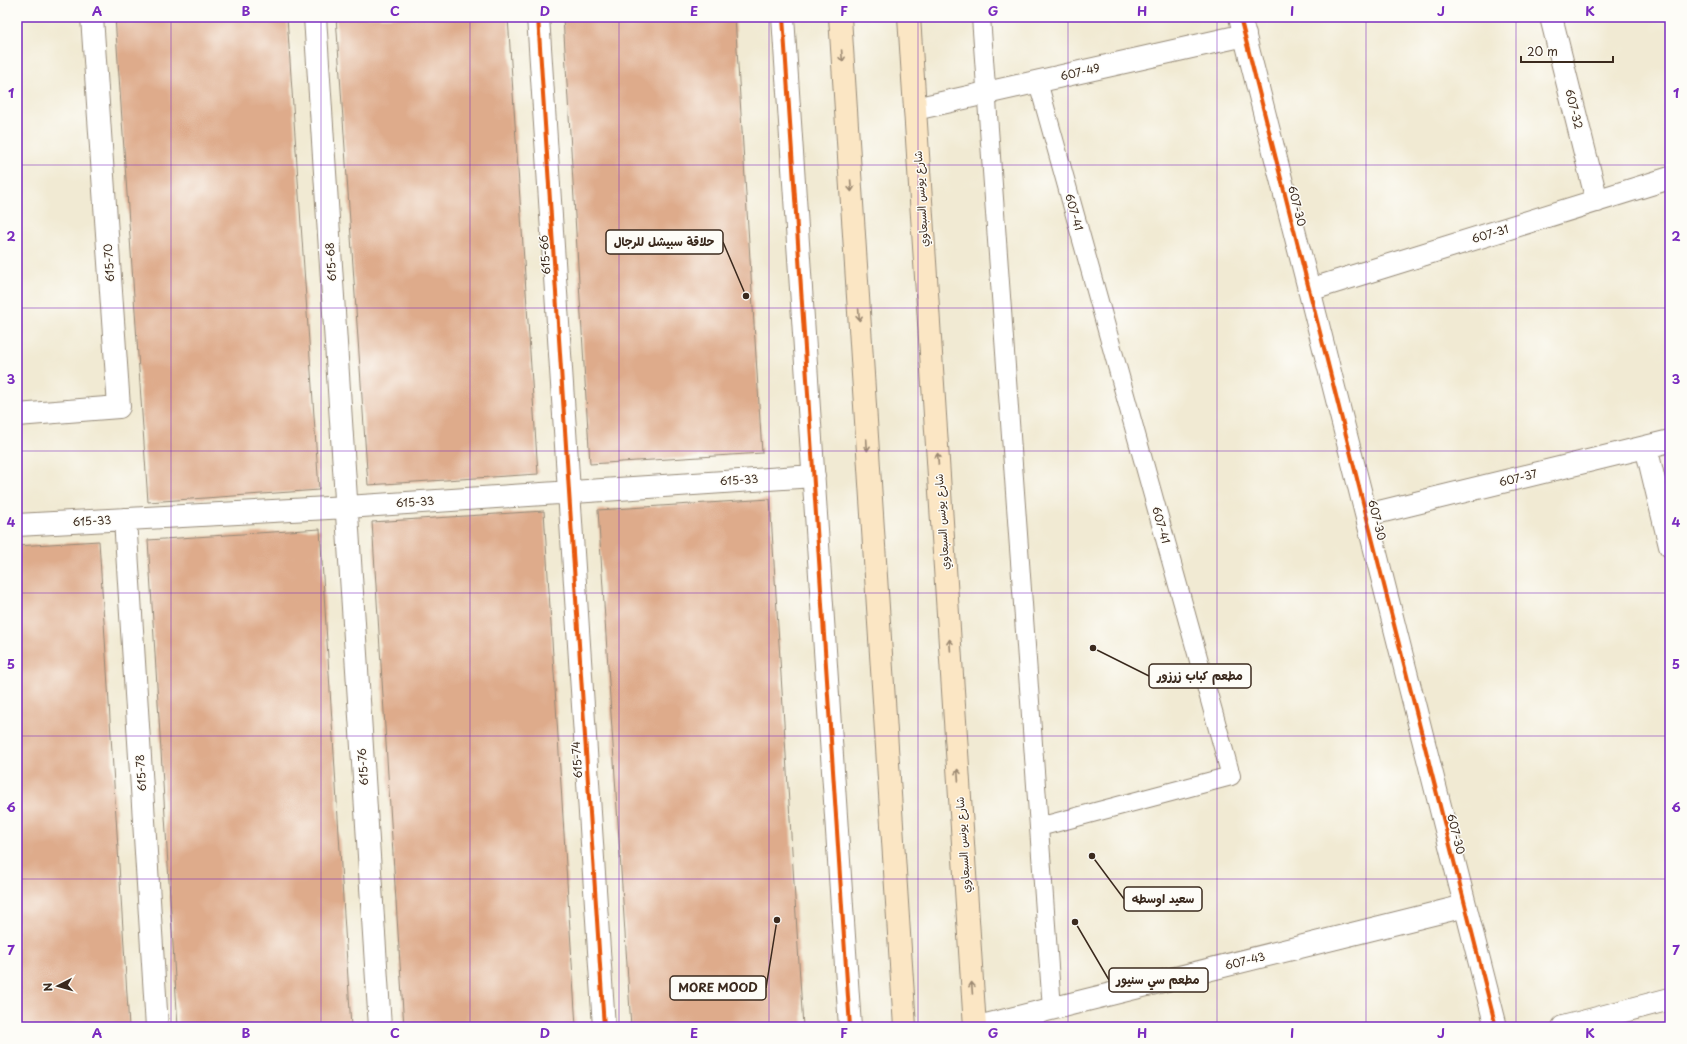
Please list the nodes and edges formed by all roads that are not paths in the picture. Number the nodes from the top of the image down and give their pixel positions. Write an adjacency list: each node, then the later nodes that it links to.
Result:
1 (92, 17): 16 (street, 615-70)
2 (315, 17): 21 (street, 615-68)
3 (538, 17): 20 (street, 615-66)
4 (783, 17): 19 (street)
5 (840, 17): 34 (main road, one-way to 34)
6 (909, 17): 12 (main road, شارع يونس السبعاوي)
7 (981, 17): 11 (lane)
8 (1550, 17): 14 (street, 607-32)
9 (1243, 26): 10 (street, 607-49); 15 (street, 607-30)
10 (1038, 82): 11 (street, 607-49); 26 (lane, 607-41)
11 (986, 93): 12 (street, 607-49); 26 (lane)
12 (915, 108): 35 (main road, شارع يونس السبعاوي, one-way to 12)
13 (1670, 178): 14 (street, 607-31)
14 (1597, 201): 15 (street, 607-31)
15 (1309, 290): 22 (street, 607-30)
16 (17, 415)
17 (1670, 441): 18 (street, 607-37)
18 (1646, 447): 22 (street, 607-37); 25 (street)
19 (814, 476): 20 (street, 615-33); 33 (street)
20 (569, 491): 21 (street, 615-33); 32 (street, 615-74)
21 (347, 507): 23 (street, 615-33); 31 (street, 615-76)
22 (1367, 515): 27 (street, 607-30)
23 (125, 519): 24 (street, 615-33); 30 (street, 615-78)
24 (17, 525)
25 (1670, 546)
26 (1039, 828): 29 (lane)
27 (1465, 906): 29 (street, 607-43); 37 (street, 607-30)
28 (1670, 1000): 38 (street)
29 (1052, 1009): 36 (street, 607-43)
30 (156, 1027)
31 (380, 1027)
32 (604, 1027)
33 (850, 1027)
34 (905, 1027)
35 (975, 1027)
36 (978, 1027)
37 (1496, 1027)
38 (1563, 1027)

